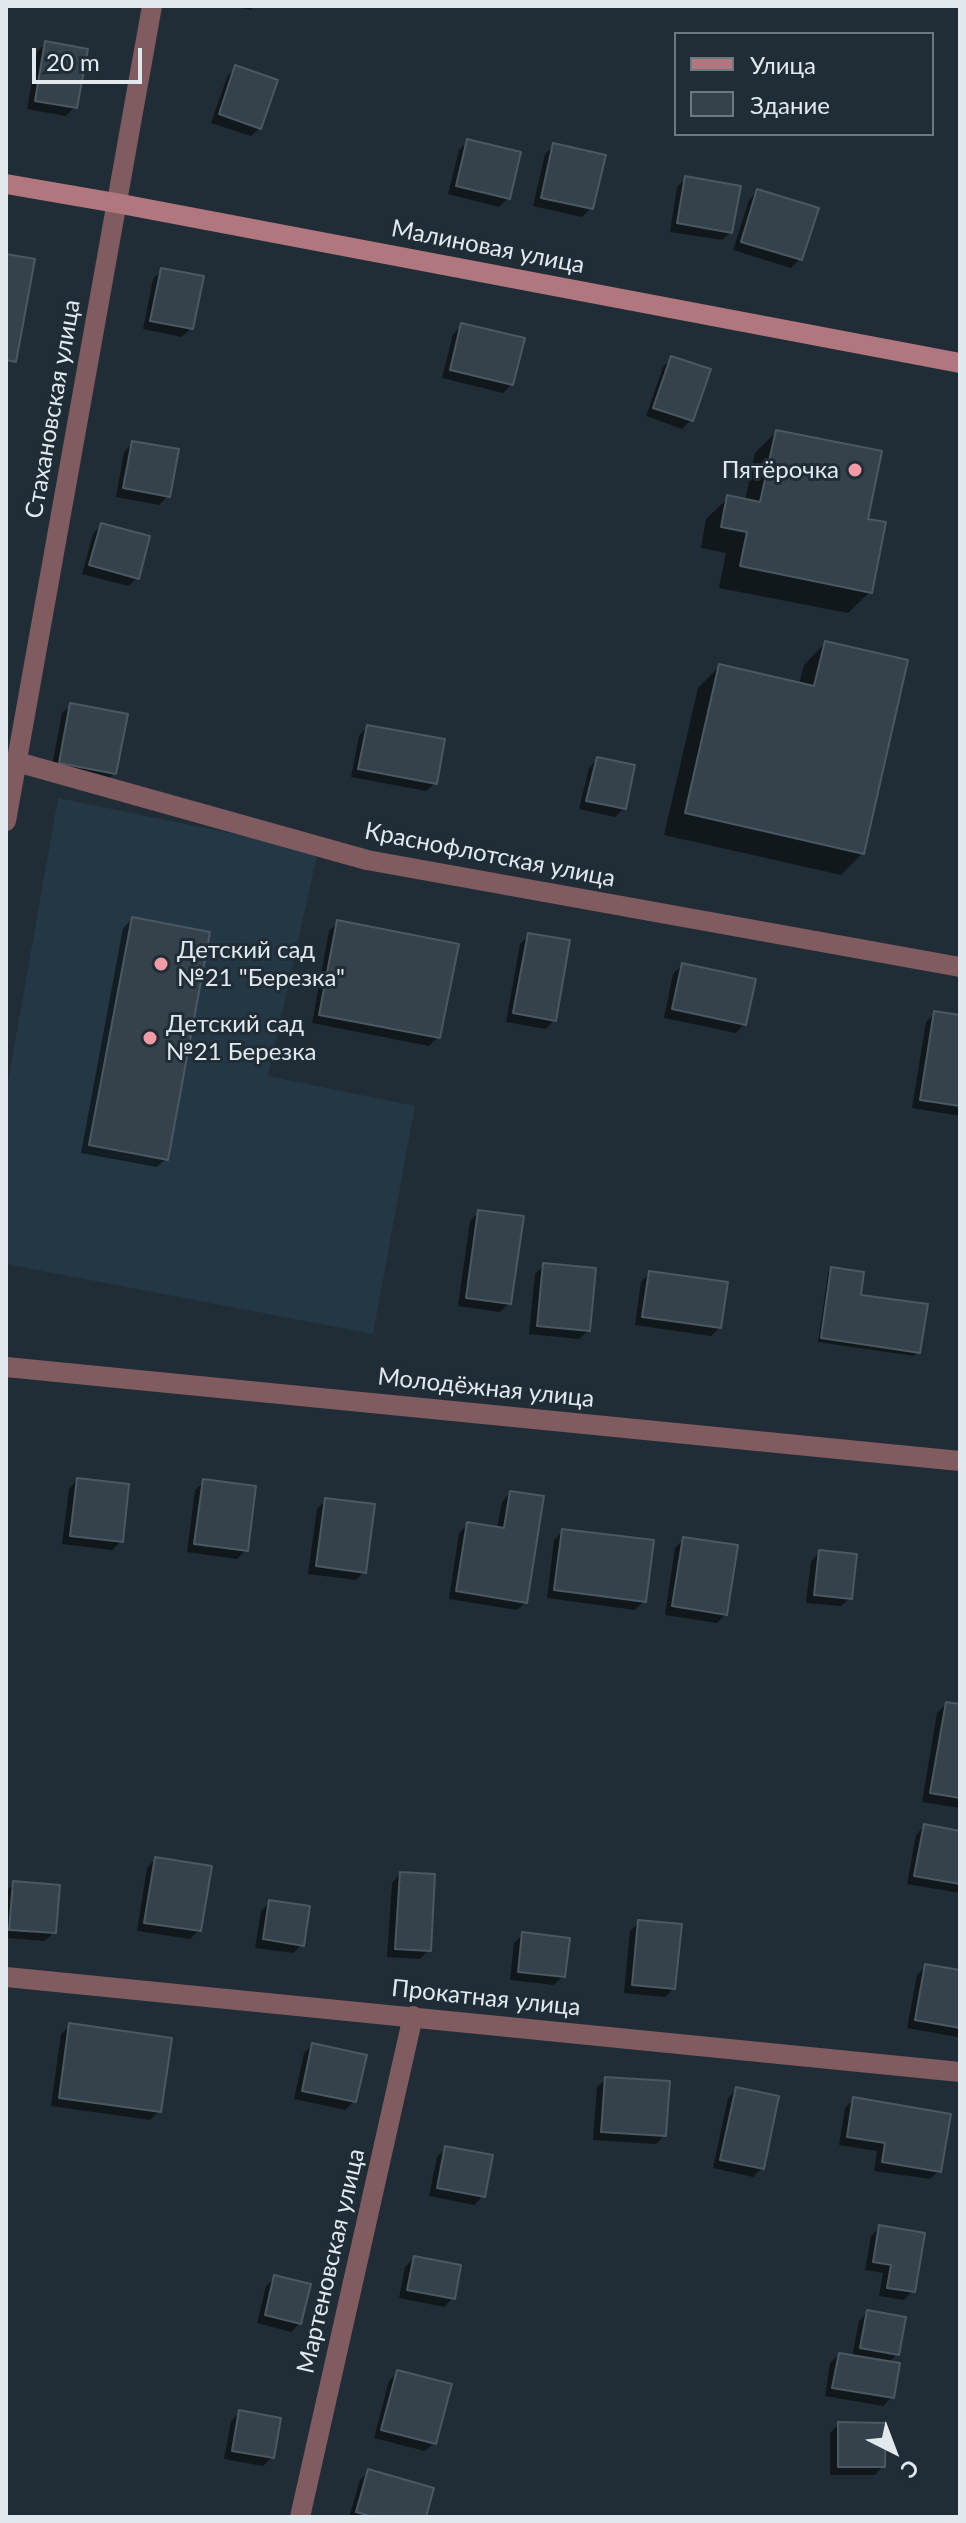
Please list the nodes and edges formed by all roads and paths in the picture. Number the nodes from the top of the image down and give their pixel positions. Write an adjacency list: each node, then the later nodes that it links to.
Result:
1 (152, 6): 3 (street, Стахановская улица)
2 (6, 184): 3 (street, Малиновая улица)
3 (116, 203): 4 (street, Малиновая улица); 5 (street, Стахановская улица)
4 (960, 363)
5 (17, 762): 6 (street, Стахановская улица); 7 (street, Краснофлотская улица)
6 (6, 821)
7 (960, 967)
8 (6, 1367): 9 (street, Молодёжная улица)
9 (960, 1461)
10 (6, 1977): 11 (street, Прокатная улица)
11 (413, 2016): 12 (street, Прокатная улица); 13 (street, Мартеновская улица)
12 (960, 2072)
13 (300, 2517)

